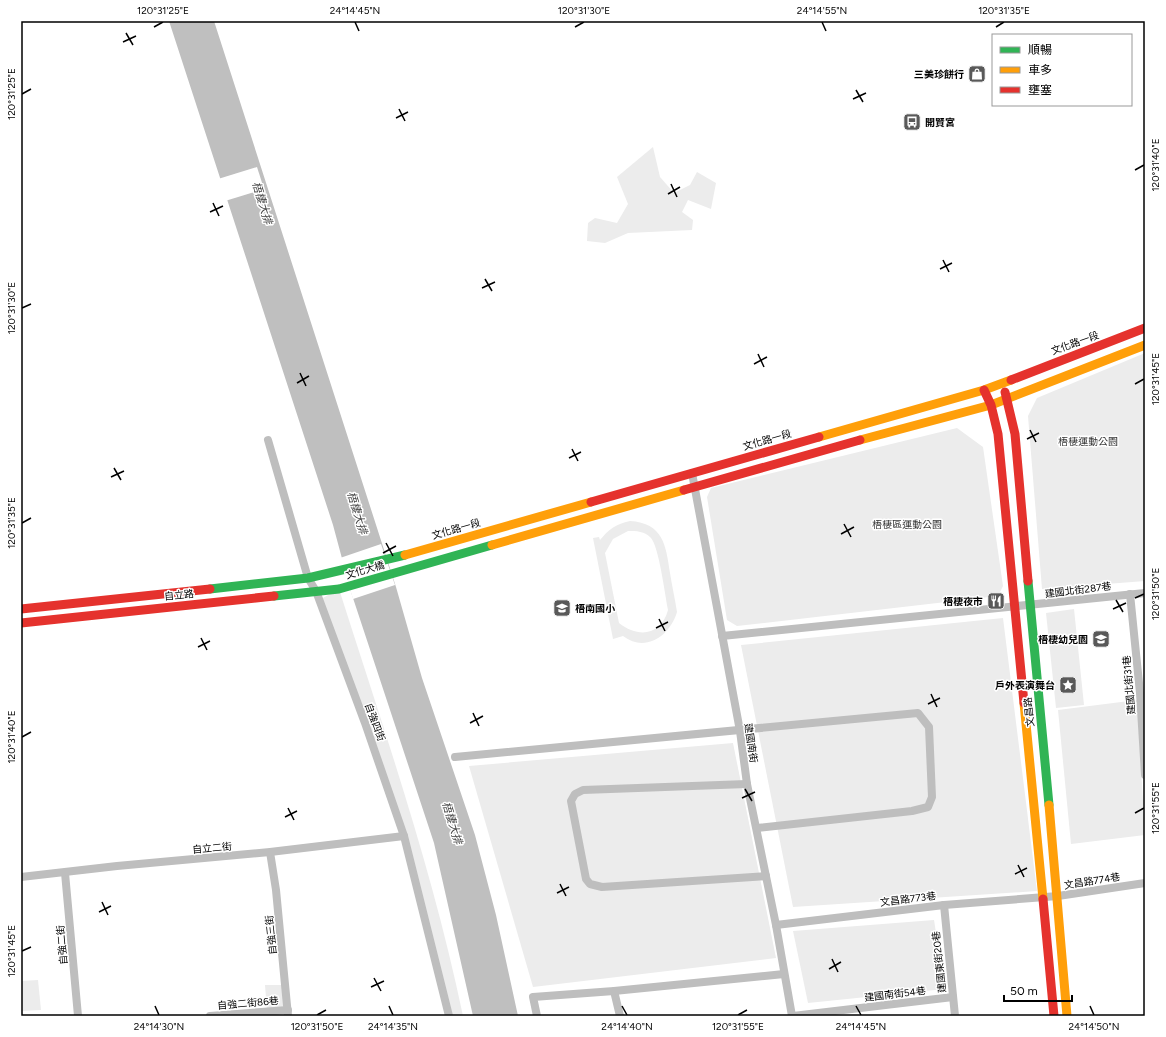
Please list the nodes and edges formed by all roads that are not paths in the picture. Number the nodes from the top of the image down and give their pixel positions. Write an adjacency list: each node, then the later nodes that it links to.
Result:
1 (1145, 328): 3 (street, 文化路一段)
2 (1145, 344): 5 (street)
3 (1002, 383): 4 (street, 文化路一段); 5 (street, 文昌路)
4 (984, 390): 6 (street, 文昌路); 8 (street, 文化路一段)
5 (1007, 399): 6 (street); 18 (street, 文昌路)
6 (991, 405): 9 (street); 17 (street, 文昌路)
7 (268, 440): 12 (street, 自強四街)
8 (692, 473): 9 (street, 建國南街); 10 (street, 文化路一段)
9 (695, 488): 13 (street, 文化大橋); 21 (street, 建國南街)
10 (391, 559): 11 (street, 文化大橋)
11 (335, 573): 12 (street, 自立路)
12 (308, 578): 14 (street, 自強四街); 19 (street, 自立路)
13 (339, 589): 14 (street, 自立路)
14 (316, 591): 20 (street, 自立路); 27 (street, 自強四街)
15 (1145, 593): 16 (street, 建國北街287巷)
16 (1130, 594): 18 (street, 建國北街287巷); 24 (street, 建國北街31巷)
17 (1014, 606): 18 (street, 建國北街287巷); 21 (street, 建國北街287巷); 33 (street, 文昌路)
18 (1030, 606): 34 (street, 文昌路)
19 (21, 609)
20 (21, 623)
21 (722, 636): 22 (street, 建國南街)
22 (740, 731): 23 (street); 25 (street, 建國南街); 26 (street)
23 (455, 757)
24 (1145, 774)
25 (747, 784): 26 (street, 建國南街); 30 (street)
26 (757, 828): 30 (street, 建國南街)
27 (404, 836): 28 (street, 自立二街); 43 (street, 自強四街)
28 (270, 852): 29 (street, 自立二街); 40 (street, 自強三街)
29 (65, 873): 31 (street, 自立二街); 41 (street, 自強二街)
30 (766, 876): 36 (street, 建國南街)
31 (21, 877)
32 (1145, 883): 34 (street, 文昌路774巷)
33 (1043, 896): 34 (street, 文昌路774巷); 35 (street, 文昌路773巷); 48 (street, 文昌路)
34 (1058, 896): 49 (street, 文昌路)
35 (944, 906): 36 (street, 文昌路773巷); 39 (street, 建國東街20巷)
36 (776, 925): 37 (street, 建國南街)
37 (784, 974): 38 (street); 46 (street, 建國南街)
38 (614, 991): 44 (street); 45 (street)
39 (953, 997): 46 (street, 建國南街54巷); 47 (street, 建國東街20巷)
40 (288, 1013): 42 (street, 自強二街86巷)
41 (78, 1016)
42 (210, 1016)
43 (449, 1016)
44 (537, 1016)
45 (620, 1016)
46 (792, 1016)
47 (955, 1016)
48 (1054, 1016)
49 (1067, 1016)

